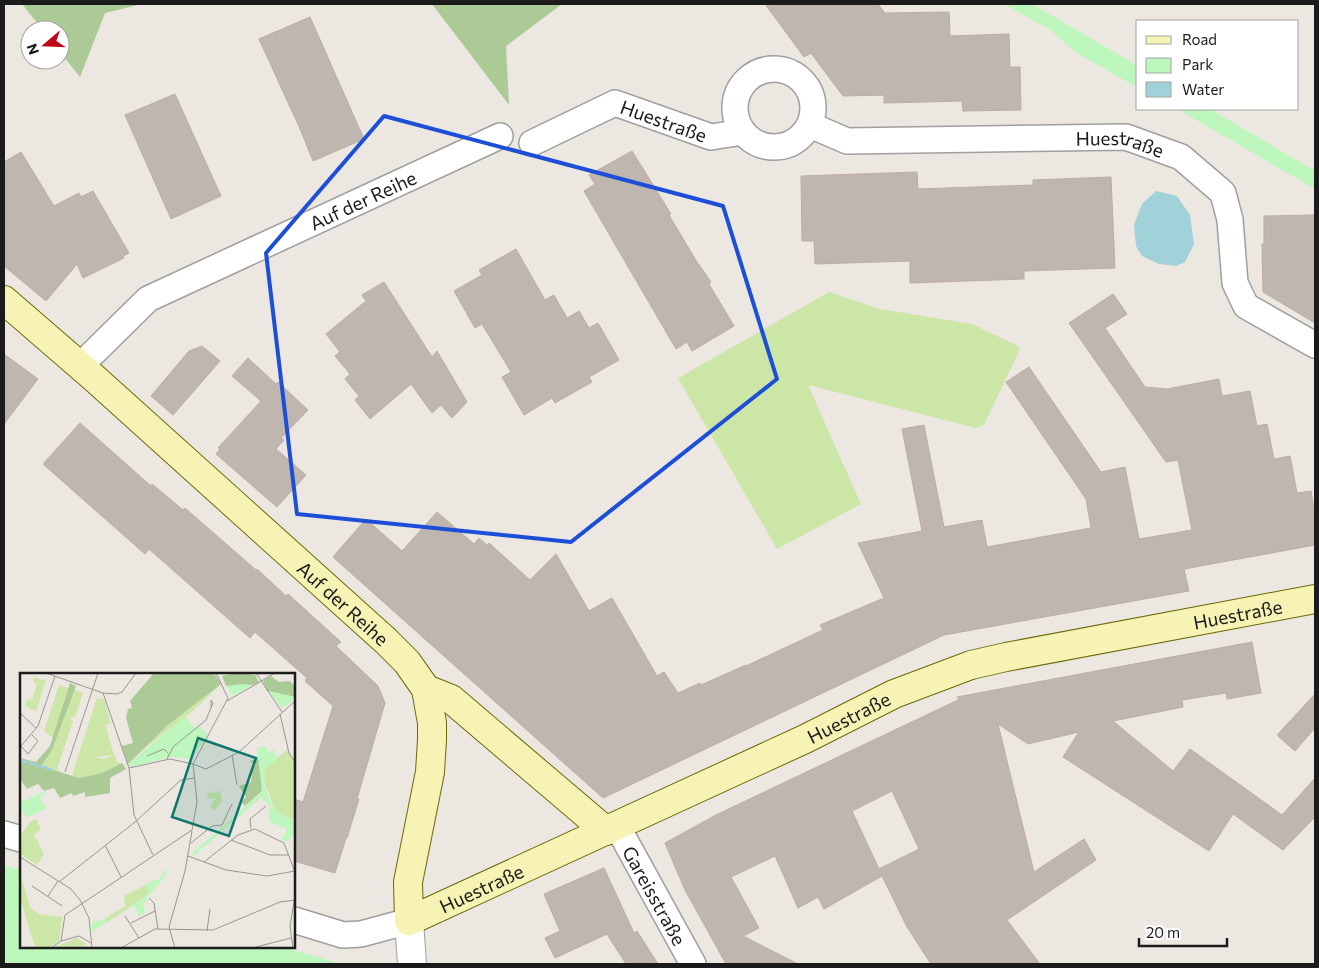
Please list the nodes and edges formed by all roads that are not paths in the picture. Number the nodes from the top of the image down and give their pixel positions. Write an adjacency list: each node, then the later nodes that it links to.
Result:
1 (810, 125): 2 (street); 2 (street, Huestraße); 6 (street, Huestraße)
2 (743, 132): 4 (street, Huestraße)
3 (500, 136): 7 (street, Auf der Reihe)
4 (532, 143)
5 (4, 300): 7 (main road, Auf der Reihe)
6 (1315, 345)
7 (80, 366): 9 (main road, Auf der Reihe)
8 (1315, 600): 10 (main road, Huestraße)
9 (426, 689): 10 (main road); 14 (main road, Auf der Reihe)
10 (612, 828): 14 (main road, Huestraße); 16 (street, Gareisstraße)
11 (4, 834): 12 (street)
12 (20, 840)
13 (295, 920): 14 (street)
14 (409, 921): 15 (street)
15 (412, 964)
16 (693, 964)

